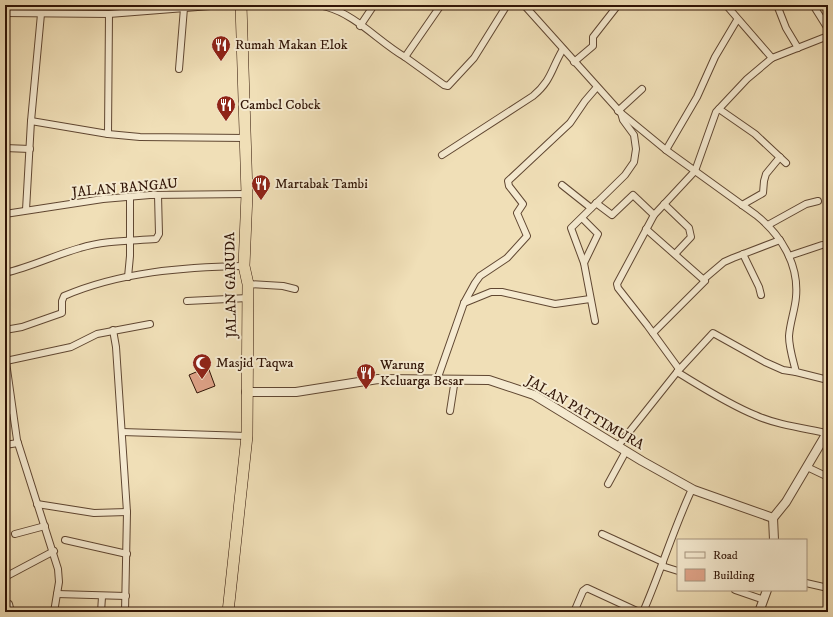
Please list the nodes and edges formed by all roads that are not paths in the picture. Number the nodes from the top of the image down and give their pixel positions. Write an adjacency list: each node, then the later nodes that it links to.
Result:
1 (223, 5): 12 (street)
2 (241, 5): 32 (highway, JALAN GARUDA)
3 (281, 5): 17 (street)
4 (374, 5): 17 (street)
5 (441, 5): 22 (street)
6 (507, 5): 22 (street)
7 (524, 5): 21 (street)
8 (618, 5): 24 (street)
9 (726, 5): 16 (street)
10 (777, 5): 20 (street)
11 (813, 5): 18 (street)
12 (184, 8): 15 (street); 25 (street)
13 (5, 13): 14 (street)
14 (40, 14): 15 (street); 30 (street)
15 (109, 14): 31 (street)
16 (737, 20): 23 (street); 35 (street)
17 (360, 26): 22 (street)
18 (828, 29)
19 (828, 36): 20 (street)
20 (798, 48): 23 (street)
21 (563, 49): 24 (street); 36 (street)
22 (405, 57)
23 (772, 58): 28 (street)
24 (574, 62): 26 (street)
25 (179, 69)
26 (597, 87): 29 (street); 71 (street)
27 (642, 89): 29 (street)
28 (719, 109): 37 (street); 39 (street)
29 (620, 112): 35 (street); 46 (street)
30 (31, 121): 31 (street); 34 (street)
31 (108, 134): 32 (street)
32 (246, 138): 41 (highway, JALAN GARUDA)
33 (5, 148): 34 (street)
34 (30, 149): 48 (street)
35 (666, 150): 39 (street)
36 (442, 155)
37 (780, 157): 38 (street); 47 (street)
38 (786, 163)
39 (695, 171): 45 (street); 47 (street)
40 (562, 184): 46 (street)
41 (247, 194): 42 (street, JALAN BANGAU); 61 (highway, JALAN GARUDA)
42 (158, 195): 43 (street, JALAN BANGAU); 54 (street)
43 (130, 196): 48 (street, JALAN BANGAU); 54 (street)
44 (818, 201): 52 (street)
45 (664, 204): 50 (street); 57 (street)
46 (594, 205): 50 (street); 51 (street)
47 (742, 205): 52 (street)
48 (26, 210): 49 (street, JALAN BANGAU)
49 (5, 214)
50 (654, 215): 53 (street)
51 (582, 218): 60 (street); 60 (street)
52 (768, 225): 55 (street)
53 (646, 229): 57 (street); 76 (street)
54 (129, 240): 62 (street); 63 (street)
55 (780, 240): 58 (street); 59 (street)
56 (822, 245): 59 (street)
57 (675, 254): 64 (street)
58 (743, 254): 64 (street); 67 (street)
59 (789, 256): 80 (street)
60 (584, 264): 69 (street)
61 (244, 266): 63 (street); 65 (highway, JALAN GARUDA)
62 (5, 273)
63 (128, 277): 74 (street)
64 (704, 279): 76 (street)
65 (248, 284): 66 (street); 68 (highway, JALAN GARUDA)
66 (295, 289)
67 (761, 295)
68 (248, 298): 70 (street); 84 (highway, JALAN GARUDA)
69 (587, 299): 71 (street); 72 (street)
70 (187, 301)
71 (464, 303): 82 (street)
72 (595, 321)
73 (150, 324): 75 (street)
74 (5, 330)
75 (113, 330): 78 (street); 87 (street)
76 (653, 333): 79 (street)
77 (5, 355): 78 (street)
78 (6, 361): 86 (street)
79 (678, 370): 80 (street); 88 (street); 92 (street)
80 (796, 372): 83 (street)
81 (455, 379): 82 (street, JALAN PATTIMURA); 85 (street); 92 (street, JALAN PATTIMURA)
82 (437, 380): 84 (street, JALAN PATTIMURA)
83 (828, 380)
84 (246, 392): 89 (highway, JALAN GARUDA)
85 (450, 411)
86 (8, 412): 90 (street)
87 (122, 432): 89 (street); 99 (street)
88 (827, 432): 94 (street)
89 (247, 436): 124 (highway, JALAN GARUDA)
90 (18, 443): 91 (street); 98 (street)
91 (5, 445)
92 (618, 446): 93 (street, JALAN PATTIMURA)
93 (626, 451): 96 (street); 97 (street, JALAN PATTIMURA)
94 (807, 467): 95 (street); 100 (street)
95 (828, 477)
96 (608, 484)
97 (692, 489): 100 (street, JALAN PATTIMURA); 108 (street)
98 (37, 504): 99 (street); 101 (street)
99 (127, 512): 107 (street)
100 (773, 518): 104 (street)
101 (45, 526): 102 (street); 106 (street)
102 (16, 534)
103 (602, 534): 108 (street)
104 (774, 539)
105 (65, 540): 107 (street)
106 (54, 551): 110 (street); 115 (street)
107 (127, 554): 116 (street)
108 (663, 564): 109 (street); 127 (street)
109 (677, 571)
110 (5, 577)
111 (807, 583): 112 (street)
112 (828, 588)
113 (738, 591): 118 (street)
114 (767, 591): 118 (street)
115 (57, 594): 117 (street); 121 (street)
116 (126, 596): 117 (street); 123 (street)
117 (102, 597): 122 (street)
118 (764, 600): 128 (street)
119 (9, 604): 120 (street)
120 (10, 612)
121 (54, 612)
122 (101, 612)
123 (125, 612)
124 (228, 612)
125 (574, 612): 126 (street)
126 (639, 612)
127 (643, 612)
128 (759, 612)

